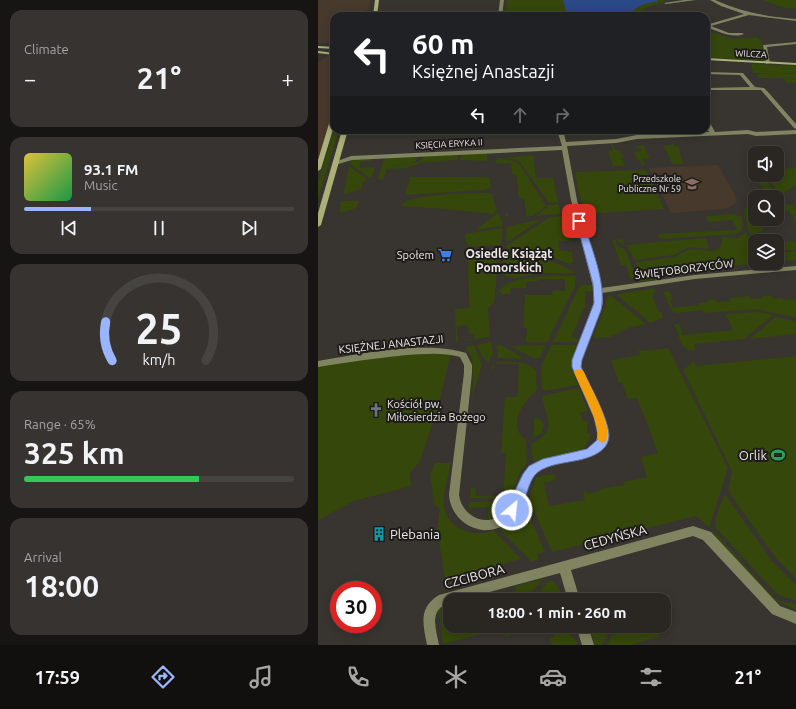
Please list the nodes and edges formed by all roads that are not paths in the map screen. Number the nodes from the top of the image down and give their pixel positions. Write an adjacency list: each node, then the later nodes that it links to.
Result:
1 (378, 0): 6 (street)
2 (502, 0): 7 (street)
3 (694, 0): 5 (street)
4 (712, 0): 8 (street)
5 (668, 2)
6 (376, 12)
7 (500, 12)
8 (748, 14): 9 (street); 10 (street)
9 (796, 20)
10 (710, 25)
11 (710, 27): 12 (street)
12 (742, 34)
13 (796, 43): 19 (street)
14 (318, 47): 15 (street)
15 (330, 48)
16 (318, 52): 17 (street)
17 (330, 54)
18 (710, 59): 19 (street, WILCZA)
19 (768, 63): 20 (street, WILCZA)
20 (796, 64)
21 (710, 73): 22 (street)
22 (754, 88): 23 (street); 24 (street)
23 (710, 89)
24 (796, 127): 27 (street)
25 (710, 128): 31 (street)
26 (330, 131): 34 (street)
27 (748, 132): 28 (street); 31 (street, KSIĘCIA ERYKA II)
28 (796, 132)
29 (344, 134): 33 (street)
30 (561, 134): 32 (street)
31 (713, 134): 32 (street, KSIĘCIA ERYKA II)
32 (564, 146): 33 (street, KSIĘCIA ERYKA II); 38 (street)
33 (335, 163): 35 (street)
34 (318, 169)
35 (319, 218): 36 (street)
36 (318, 225)
37 (796, 268): 38 (street, ŚWIĘTOBORZYCÓW)
38 (598, 291): 39 (street, KSIĘŻNEJ ANASTAZJI)
39 (318, 364)
40 (564, 566): 41 (street); 42 (street, CEDYŃSKA); 44 (street, CZCIBORA)
41 (572, 593)
42 (796, 618)
43 (584, 633): 45 (street)
44 (433, 645)
45 (588, 645)

